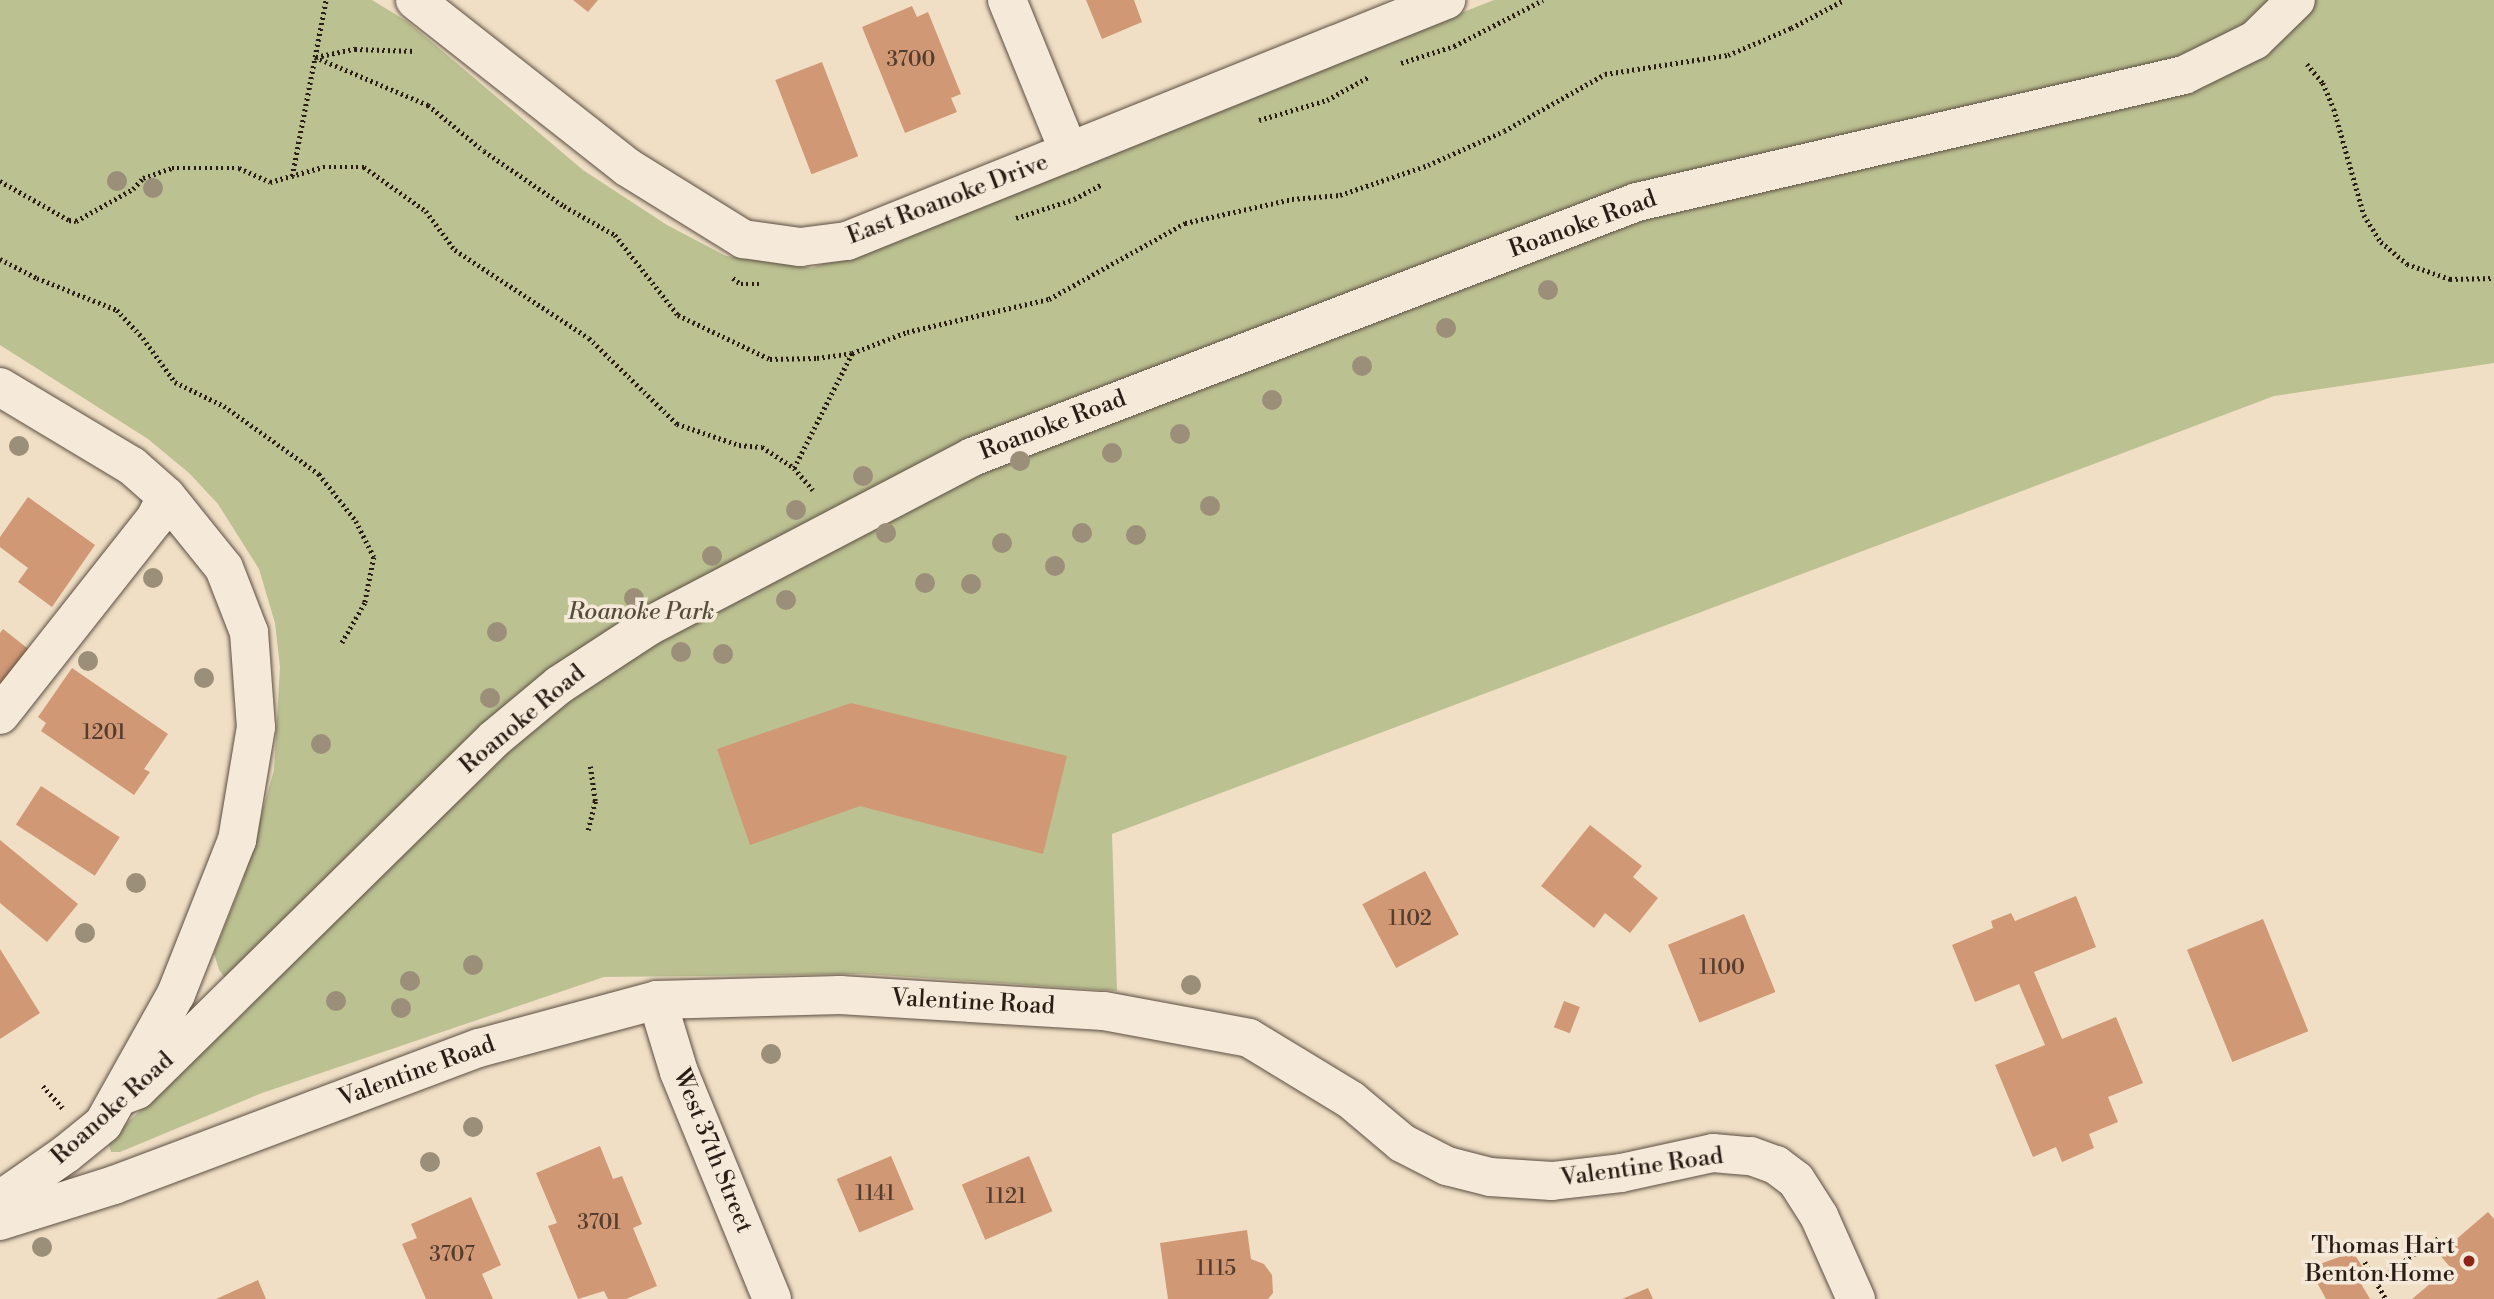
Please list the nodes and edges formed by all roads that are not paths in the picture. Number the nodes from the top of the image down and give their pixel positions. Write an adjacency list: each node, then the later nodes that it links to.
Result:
1 (415, 0): 5 (street, East Roanoke Drive)
2 (1007, 0): 5 (street)
3 (1446, 0): 5 (street, East Roanoke Drive)
4 (2295, 0): 10 (street, Roanoke Road)
5 (1069, 152)
6 (0, 387): 7 (street)
7 (166, 496): 8 (street); 10 (street)
8 (0, 715)
9 (657, 1000): 12 (street, Valentine Road); 13 (street, West 37th Street); 14 (street, Valentine Road)
10 (121, 1096): 11 (street, Roanoke Road)
11 (0, 1200)
12 (0, 1221)
13 (772, 1299)
14 (1856, 1299)

